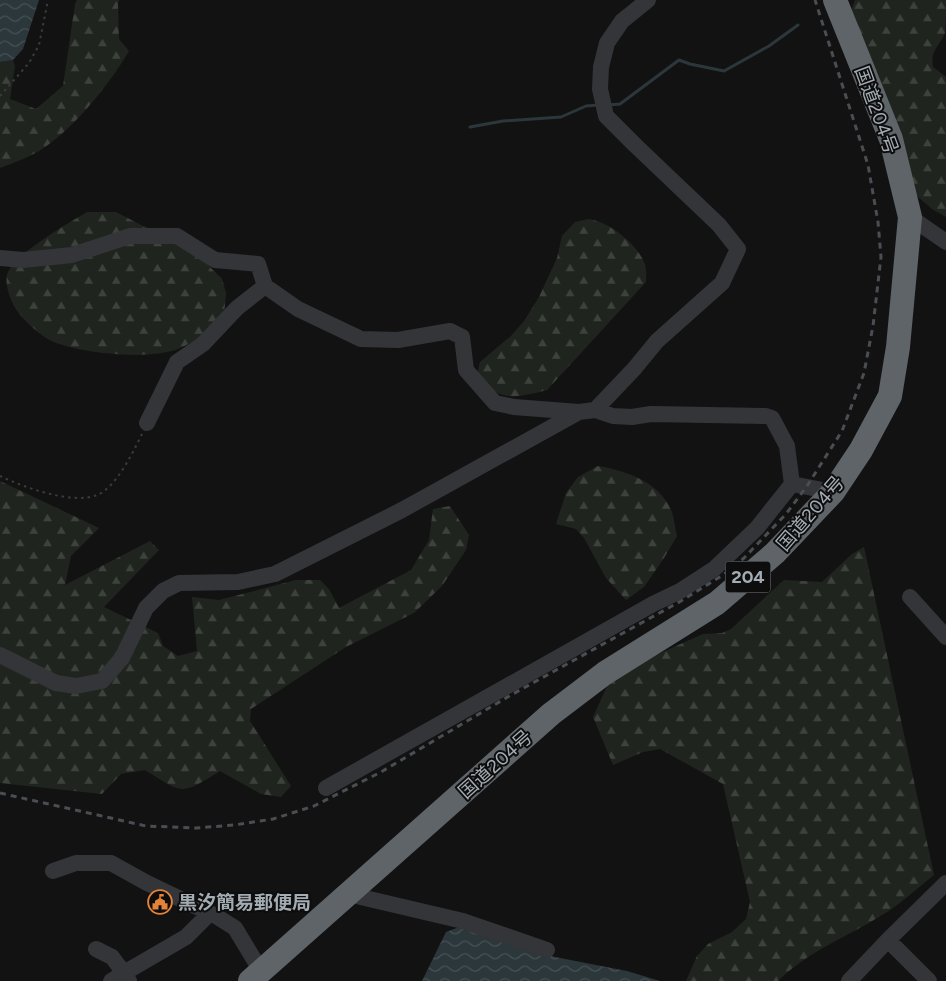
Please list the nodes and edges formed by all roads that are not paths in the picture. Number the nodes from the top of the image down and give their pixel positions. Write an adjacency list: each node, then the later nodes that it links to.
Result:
1 (648, 0): 7 (street)
2 (835, 0): 3 (highway, 国道204号 / 204)
3 (910, 217): 4 (street); 10 (highway, 国道204号 / 204)
4 (946, 242)
5 (0, 258): 6 (street)
6 (264, 286): 7 (street); 8 (street)
7 (587, 411): 9 (street); 13 (street)
8 (147, 424)
9 (792, 484): 10 (street); 14 (street)
10 (833, 492): 17 (highway, 国道204号 / 204)
11 (910, 597): 12 (street)
12 (944, 631)
13 (0, 654)
14 (326, 788)
15 (53, 871): 18 (street)
16 (946, 883): 19 (street)
17 (348, 894): 21 (street); 22 (highway, 国道204号 / 204)
18 (209, 914): 22 (street); 23 (street)
19 (888, 940): 24 (street); 25 (street)
20 (96, 949): 23 (street)
21 (547, 950)
22 (255, 976)
23 (122, 978)
24 (849, 981)
25 (929, 981)

